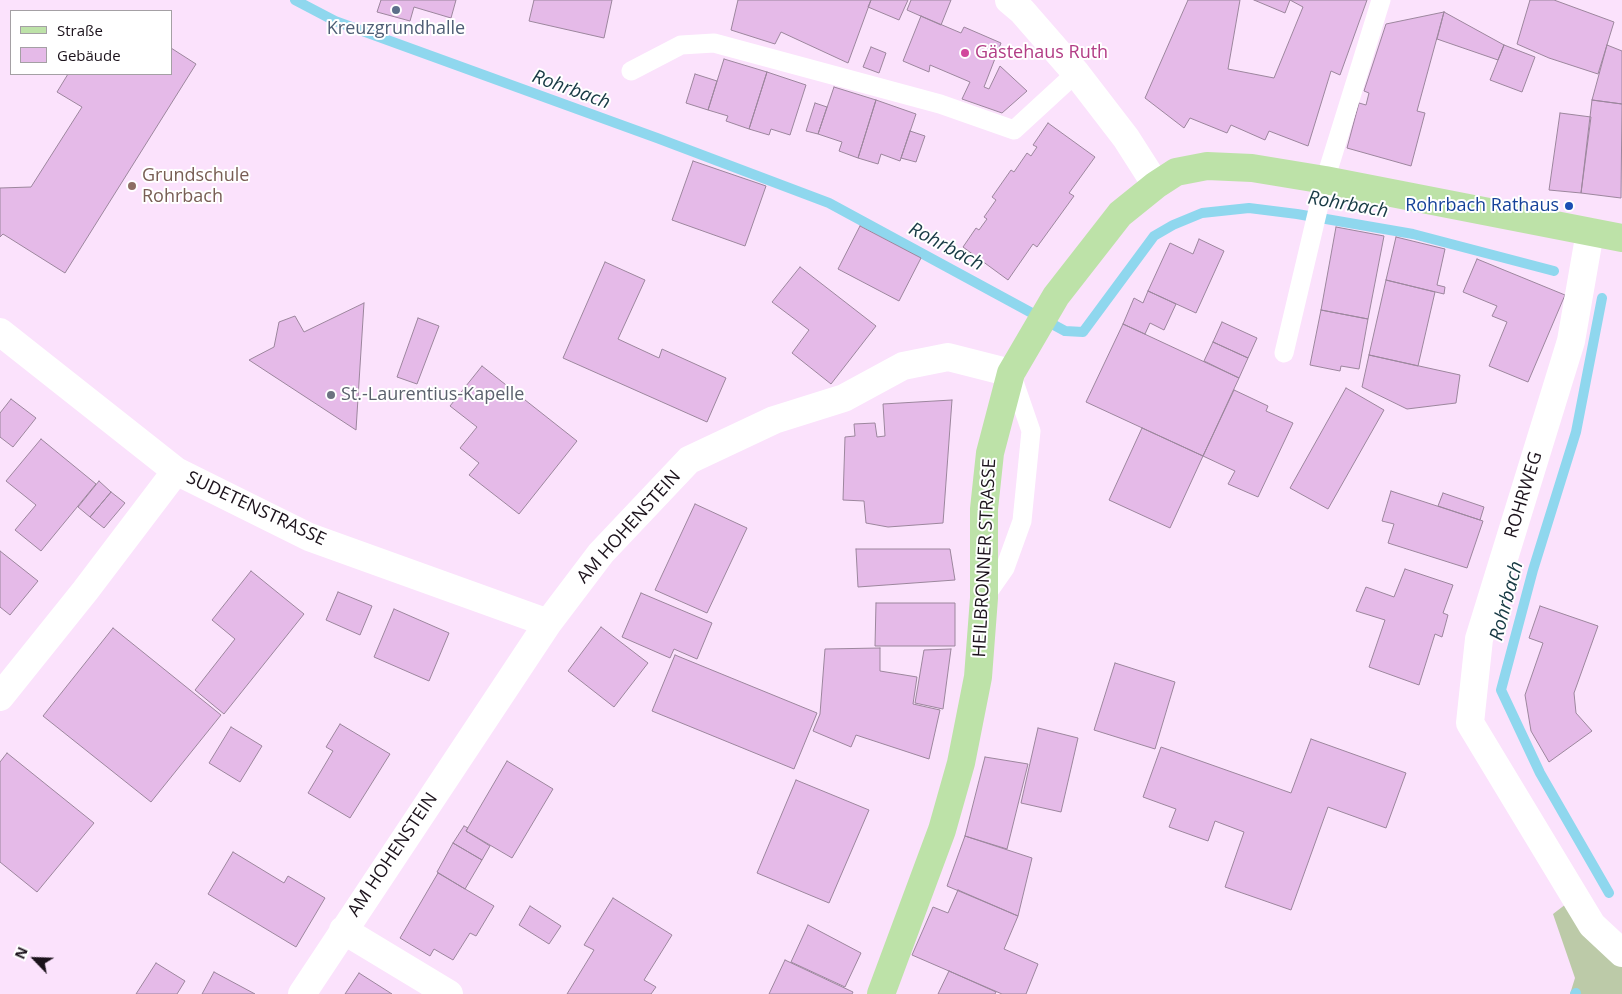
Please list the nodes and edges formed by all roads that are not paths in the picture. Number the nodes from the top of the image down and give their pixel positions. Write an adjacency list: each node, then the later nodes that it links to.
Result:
1 (1009, 0): 4 (street)
2 (1381, 0): 6 (lane)
3 (631, 71): 4 (lane)
4 (1076, 73): 5 (street)
5 (1156, 184): 6 (main road, HEILBRONNER STRASSE); 11 (main road, HEILBRONNER STRASSE)
6 (1322, 192): 7 (main road, HEILBRONNER STRASSE); 10 (lane)
7 (1590, 232): 8 (main road, HEILBRONNER STRASSE); 17 (street, ROHRWEG)
8 (1622, 238)
9 (0, 332): 12 (street, SUDETENSTRASSE)
10 (1284, 352)
11 (1011, 373): 13 (main road, HEILBRONNER STRASSE); 13 (lane); 14 (street, AM HOHENSTEIN)
12 (176, 471): 14 (street, SUDETENSTRASSE); 15 (street)
13 (984, 598): 20 (main road, HEILBRONNER STRASSE)
14 (548, 623): 16 (street, AM HOHENSTEIN)
15 (0, 697)
16 (342, 930): 18 (street, AM HOHENSTEIN); 19 (street, AM HOHENSTEIN)
17 (1622, 953)
18 (302, 994)
19 (449, 994)
20 (880, 994)

